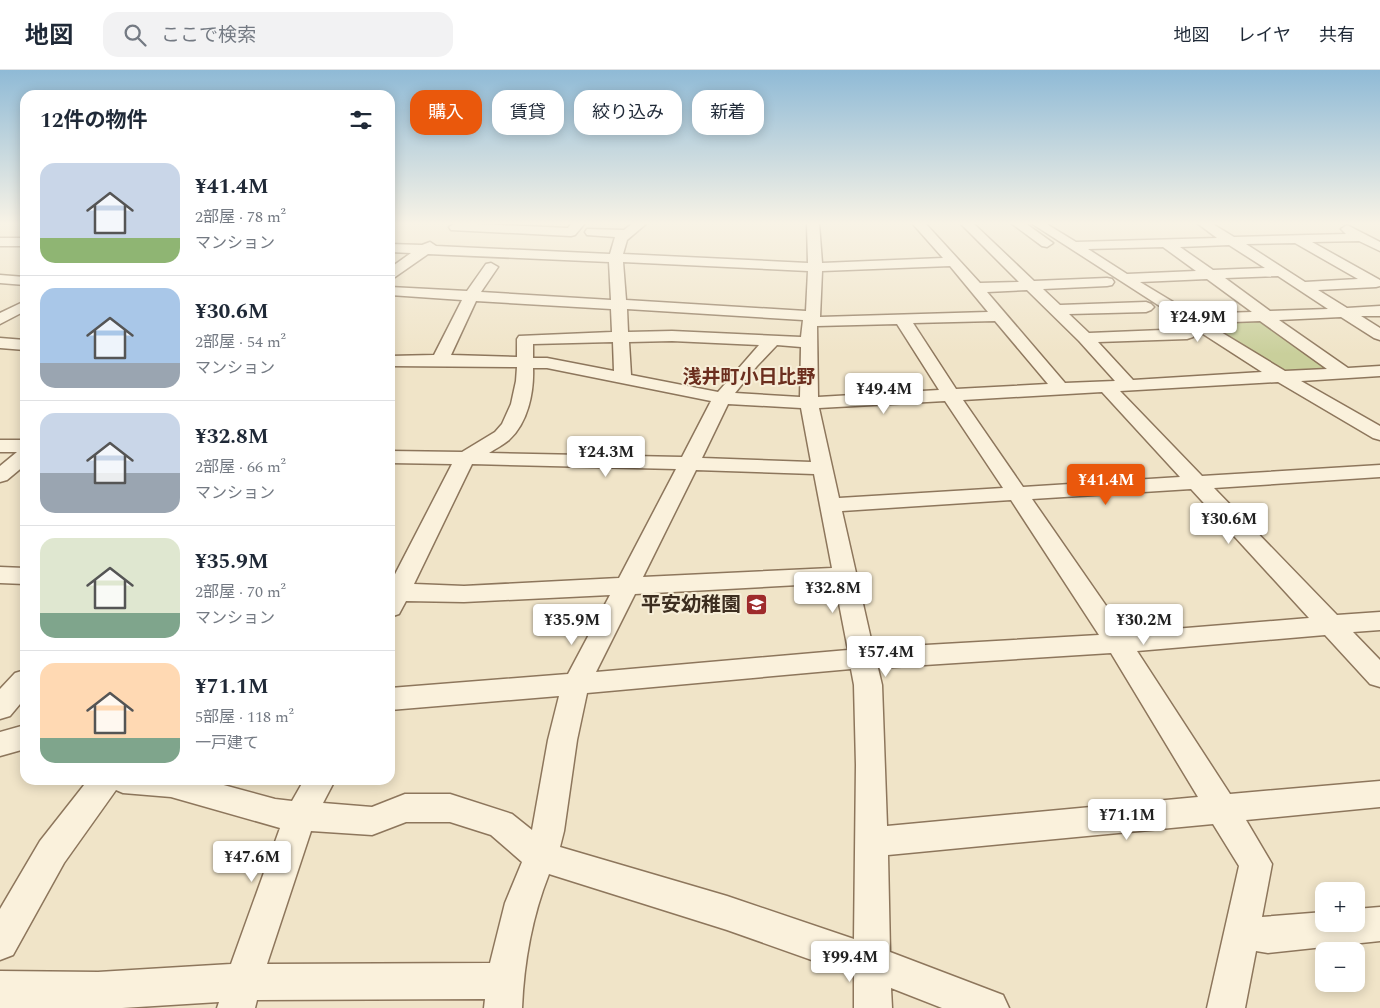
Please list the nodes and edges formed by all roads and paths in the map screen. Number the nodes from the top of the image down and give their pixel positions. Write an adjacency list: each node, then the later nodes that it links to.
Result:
1 (490, 267): 26 (street)
2 (617, 267): 27 (street)
3 (810, 267): 4 (street)
4 (815, 267): 5 (street); 39 (street)
5 (821, 267)
6 (958, 267): 24 (street)
7 (1010, 267): 22 (street)
8 (1084, 267): 20 (street)
9 (1106, 267): 17 (street)
10 (1158, 267): 16 (street)
11 (1199, 267): 15 (street)
12 (1272, 267): 14 (street)
13 (1347, 267): 21 (street)
14 (1280, 272): 15 (street); 23 (street)
15 (1211, 275): 16 (street); 36 (street)
16 (1171, 277): 17 (street)
17 (1124, 278): 40 (street)
18 (0, 279): 19 (street)
19 (20, 281)
20 (1107, 282): 22 (street); 29 (street)
21 (1377, 283): 23 (street)
22 (1029, 285): 24 (street); 32 (street)
23 (1302, 286): 34 (street)
24 (975, 288): 35 (street)
25 (395, 291): 26 (street)
26 (471, 296): 27 (street); 47 (street)
27 (619, 305): 39 (street); 42 (street)
28 (20, 307): 30 (street)
29 (1146, 307): 32 (street); 40 (street)
30 (0, 308)
31 (20, 308): 37 (street)
32 (1056, 310): 43 (street)
33 (1380, 311): 34 (street)
34 (1344, 312): 36 (street); 41 (street)
35 (998, 316): 38 (street); 57 (street)
36 (1264, 316): 40 (street); 51 (street)
37 (0, 319)
38 (902, 319): 39 (street); 58 (street)
39 (810, 326): 44 (street); 60 (street)
40 (1188, 327): 43 (street); 52 (street); 54 (street)
41 (1380, 335)
42 (621, 337): 44 (street); 49 (street); 53 (street)
43 (1085, 338): 55 (street)
44 (773, 340): 59 (street)
45 (0, 343): 46 (street)
46 (20, 345)
47 (440, 360): 48 (street); 49 (street)
48 (395, 361)
49 (524, 362): 53 (street); 65 (street)
50 (1380, 371): 51 (street)
51 (1344, 373): 52 (street)
52 (1281, 376): 54 (street); 61 (street)
53 (623, 378): 59 (street)
54 (1259, 379): 55 (street)
55 (1128, 384): 56 (street)
56 (1106, 386): 57 (street); 71 (street)
57 (1060, 388): 58 (street)
58 (950, 394): 60 (street); 72 (street)
59 (722, 398): 60 (street); 67 (street)
60 (809, 403): 68 (street)
61 (1380, 434)
62 (0, 446): 63 (street)
63 (20, 446)
64 (395, 457): 65 (street)
65 (465, 458): 67 (street); 78 (street)
66 (20, 459): 70 (street)
67 (687, 464): 68 (street); 77 (street)
68 (822, 468): 73 (street)
69 (1380, 471): 71 (street)
70 (0, 476)
71 (1196, 482): 72 (street); 81 (street)
72 (1019, 494): 73 (street); 82 (street)
73 (830, 505): 74 (street)
74 (844, 574): 77 (street); 83 (street)
75 (0, 575): 76 (street)
76 (20, 576)
77 (626, 586): 79 (street); 85 (street)
78 (395, 593)
79 (395, 597)
80 (1380, 621): 81 (street)
81 (1330, 625): 82 (street); 84 (street)
82 (1118, 643): 83 (street); 95 (street)
83 (862, 658): 85 (street); 97 (street)
84 (1380, 677)
85 (576, 685): 87 (street); 98 (street)
86 (20, 686): 88 (street)
87 (395, 699)
88 (0, 708)
89 (20, 738): 90 (street)
90 (0, 744)
91 (102, 785): 101 (street)
92 (175, 785): 96 (street)
93 (317, 785): 96 (street)
94 (1380, 794): 95 (street)
95 (1221, 808): 97 (street); 100 (street)
96 (300, 816): 98 (street); 105 (street)
97 (870, 842): 102 (street)
98 (539, 856): 102 (street); 104 (street)
99 (1380, 924): 100 (street)
100 (1241, 932): 109 (street)
101 (0, 942)
102 (872, 963): 107 (street); 108 (street)
103 (0, 990): 106 (street)
104 (504, 994): 105 (street)
105 (240, 995): 106 (street)
106 (84, 1000)
107 (873, 1008)
108 (990, 1008)
109 (1226, 1008)

